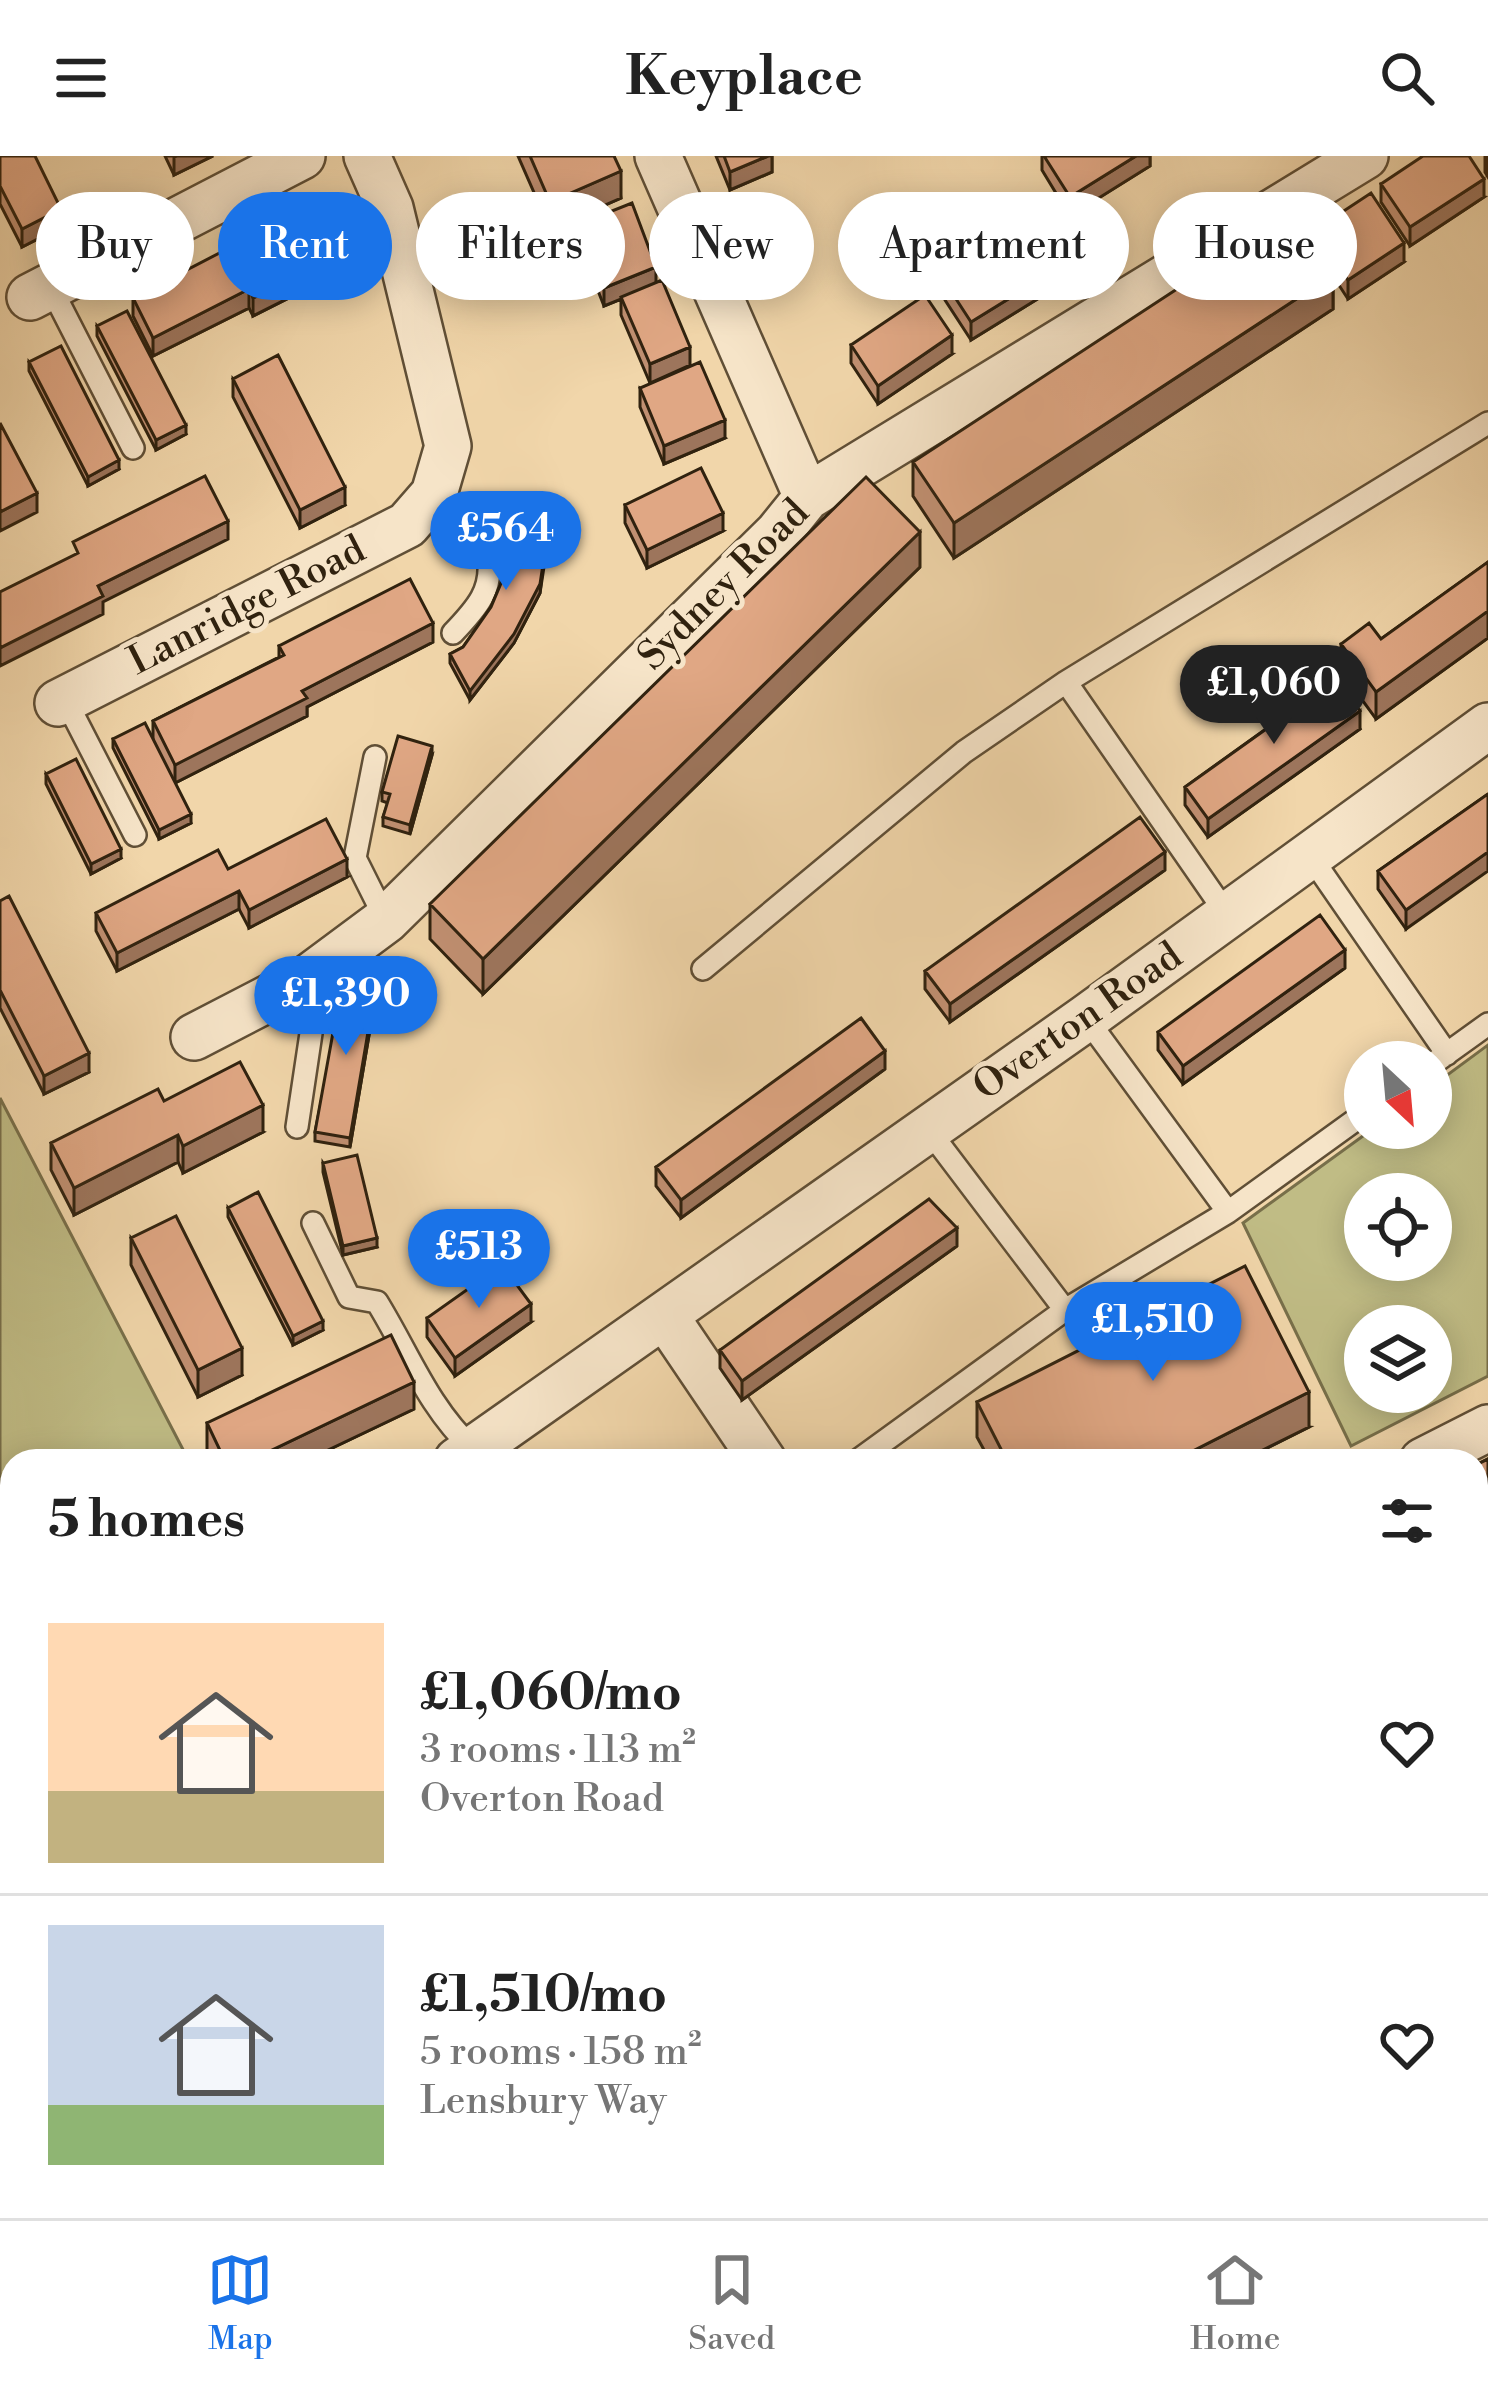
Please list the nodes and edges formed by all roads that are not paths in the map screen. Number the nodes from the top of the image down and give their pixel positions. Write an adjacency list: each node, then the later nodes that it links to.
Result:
1 (302, 156): 5 (street)
2 (367, 156): 10 (street)
3 (658, 156): 9 (street)
4 (1365, 156): 9 (street, Sydney Road)
5 (194, 212)
6 (45, 300): 8 (lane)
7 (1488, 423): 12 (lane)
8 (133, 448)
9 (807, 497): 19 (street, Sydney Road)
10 (428, 503): 11 (lane); 13 (street, Lanridge Road)
11 (453, 633)
12 (1066, 682): 18 (lane); 20 (lane)
13 (61, 701): 16 (lane)
14 (1488, 726): 17 (street, Overton Road)
15 (375, 757): 19 (lane)
16 (134, 836)
17 (1311, 857): 18 (street, Overton Road); 25 (lane)
18 (1228, 916): 22 (street, Overton Road)
19 (386, 920): 21 (street, Sydney Road)
20 (703, 969)
21 (308, 978): 24 (street, Sydney Road); 27 (lane)
22 (1086, 1018): 28 (street, Overton Road); 30 (lane)
23 (1488, 1024): 26 (lane)
24 (194, 1037)
25 (1428, 1041)
26 (1452, 1050)
27 (297, 1126)
28 (927, 1128): 32 (lane); 33 (street, Overton Road)
29 (1344, 1128): 30 (lane)
30 (1228, 1212): 32 (lane)
31 (313, 1223): 35 (lane)
32 (1065, 1310): 38 (lane)
33 (665, 1316): 36 (street, Overton Road); 37 (street)
34 (1488, 1428): 39 (street)
35 (461, 1449)
36 (474, 1449)
37 (755, 1449)
38 (873, 1449)
39 (1447, 1449)

